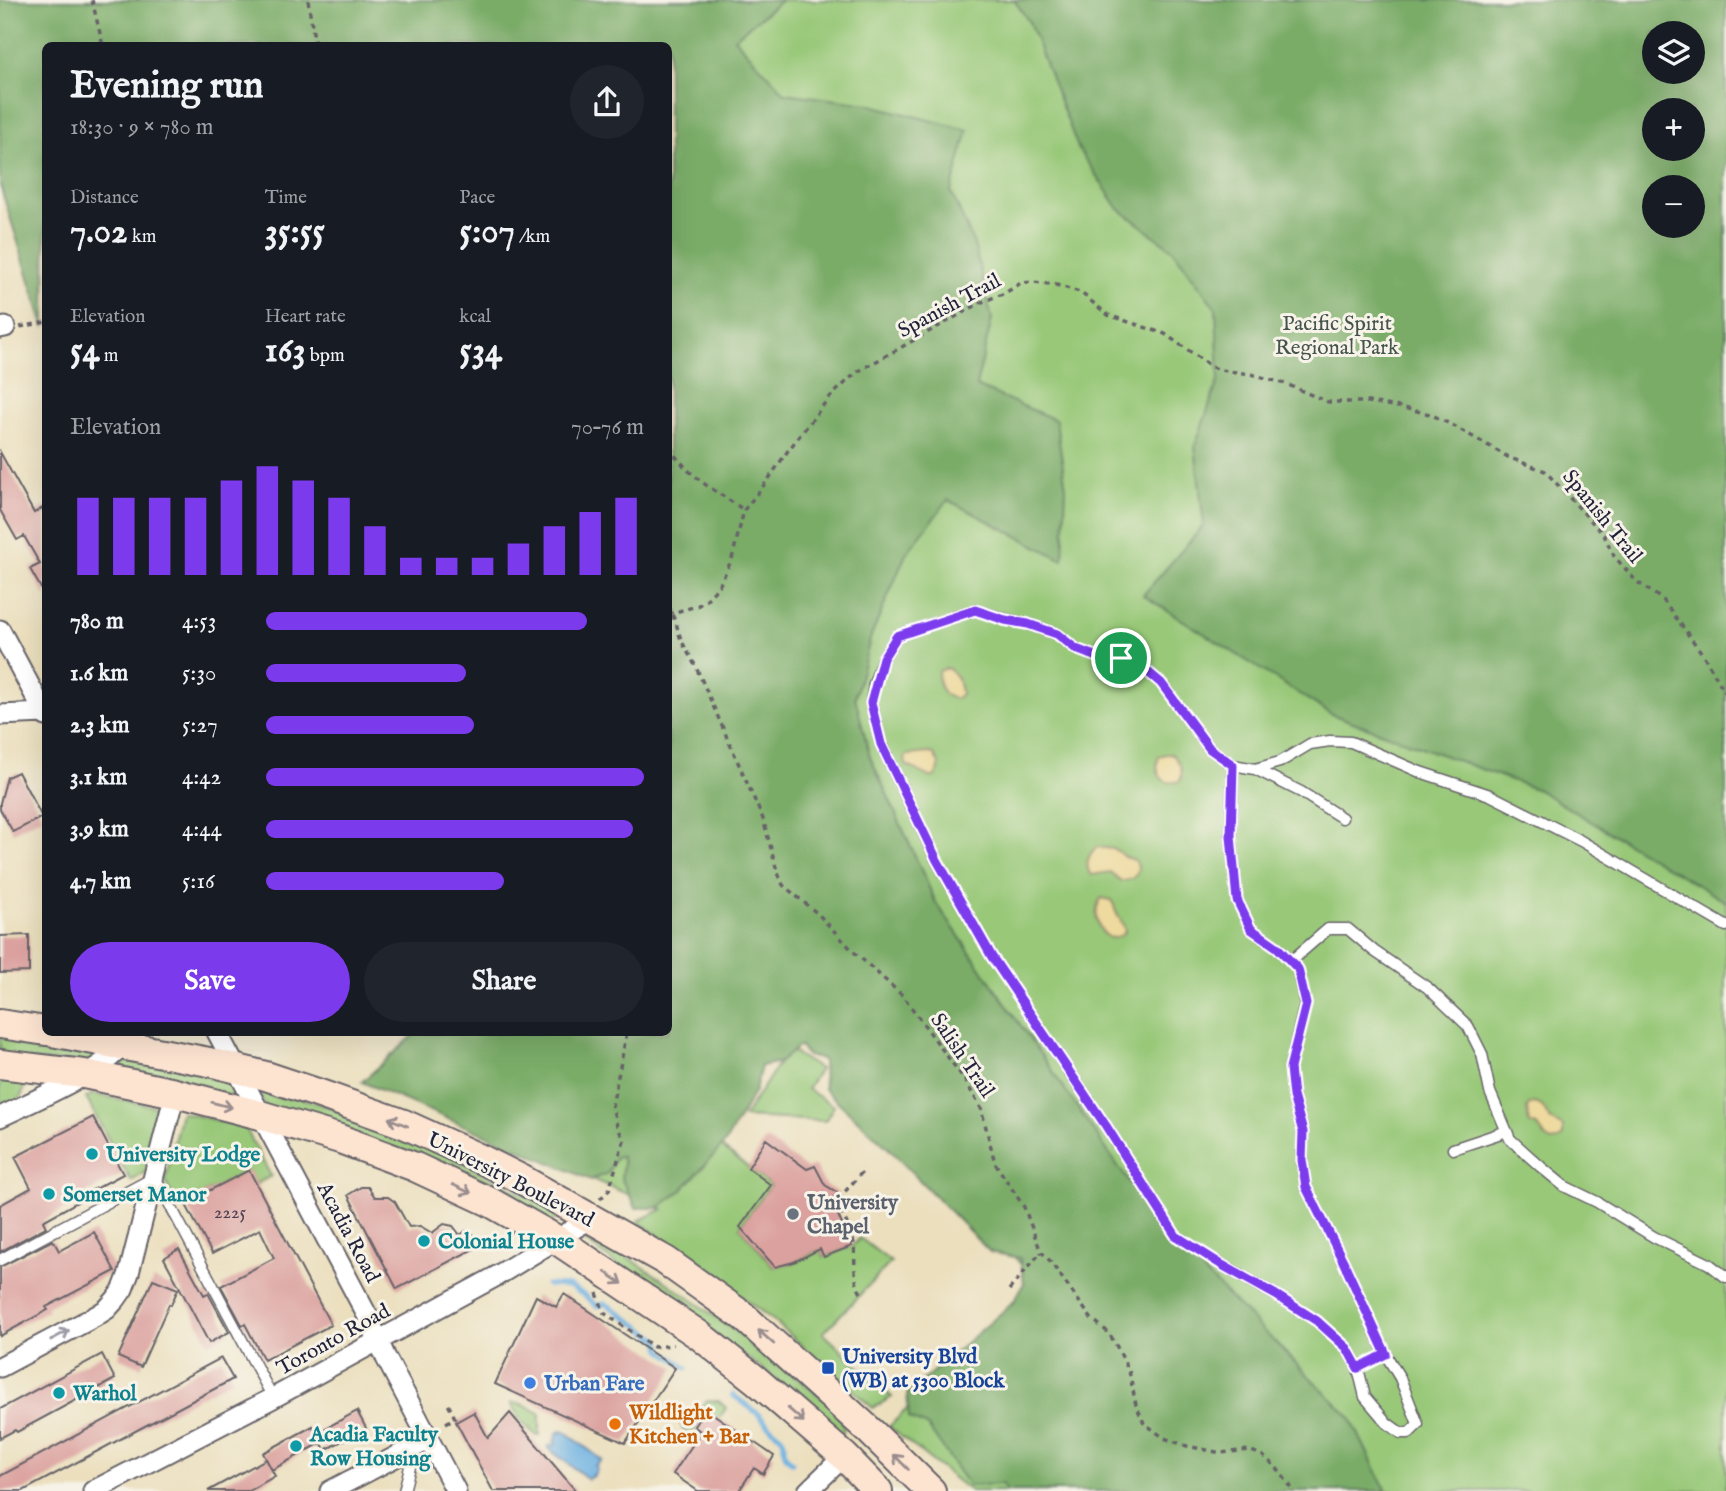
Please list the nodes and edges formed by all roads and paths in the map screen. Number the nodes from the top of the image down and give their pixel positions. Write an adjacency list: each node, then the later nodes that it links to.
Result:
1 (92, 0): 3 (path)
2 (308, 0): 4 (path)
3 (102, 42)
4 (314, 42)
5 (42, 323): 6 (path)
6 (3, 328)
7 (672, 453): 8 (path)
8 (744, 510): 9 (path, Spanish Trail); 12 (path, Spanish Trail)
9 (672, 612)
10 (672, 618): 39 (path, Salish Trail)
11 (0, 630): 13 (street)
12 (1726, 694)
13 (42, 708)
14 (42, 714): 15 (street)
15 (0, 715)
16 (1233, 765): 17 (lane); 20 (lane); 20 (lane)
17 (1255, 769): 18 (lane); 19 (lane)
18 (1342, 818)
19 (1726, 926)
20 (1291, 961): 33 (lane)
21 (0, 1024): 22 (main road)
22 (42, 1030)
23 (74, 1036): 26 (main road, University Boulevard)
24 (219, 1036): 28 (street, Acadia Road)
25 (626, 1036): 37 (path)
26 (122, 1045): 28 (main road, University Boulevard); 29 (street)
27 (0, 1064): 29 (main road, University Boulevard)
28 (237, 1069): 31 (street, Acadia Road); 37 (main road, University Boulevard, one-way to 28)
29 (84, 1074): 30 (main road, University Boulevard); 32 (street)
30 (175, 1093): 31 (main road, University Boulevard, one-way to 31); 36 (street)
31 (260, 1115): 38 (main road, University Boulevard, one-way to 38); 45 (street, Acadia Road)
32 (0, 1117)
33 (1507, 1131): 34 (lane); 41 (lane)
34 (1453, 1149)
35 (863, 1171): 43 (path)
36 (155, 1177): 40 (lane); 47 (street, one-way to 36); 48 (lane)
37 (594, 1210): 38 (street, Toronto Road); 51 (main road, University Boulevard, one-way to 37)
38 (557, 1240): 45 (street, Toronto Road); 53 (main road, University Boulevard, one-way to 53)
39 (1041, 1252): 42 (path); 61 (path, Salish Trail)
40 (0, 1261)
41 (1726, 1277)
42 (1009, 1290)
43 (861, 1293)
44 (600, 1302): 46 (path)
45 (379, 1340): 48 (street, Toronto Road); 52 (street, Acadia Road)
46 (674, 1345)
47 (0, 1367)
48 (273, 1398): 54 (street, Toronto Road)
49 (447, 1402): 50 (path)
50 (446, 1423)
51 (872, 1432): 53 (main road); 60 (main road, University Boulevard, one-way to 51)
52 (422, 1444): 55 (street); 56 (lane); 57 (street, Acadia Road)
53 (844, 1456): 58 (street); 59 (main road, University Boulevard)
54 (93, 1491)
55 (330, 1491)
56 (404, 1491)
57 (456, 1491)
58 (808, 1491)
59 (878, 1491)
60 (931, 1491)
61 (1294, 1491)

